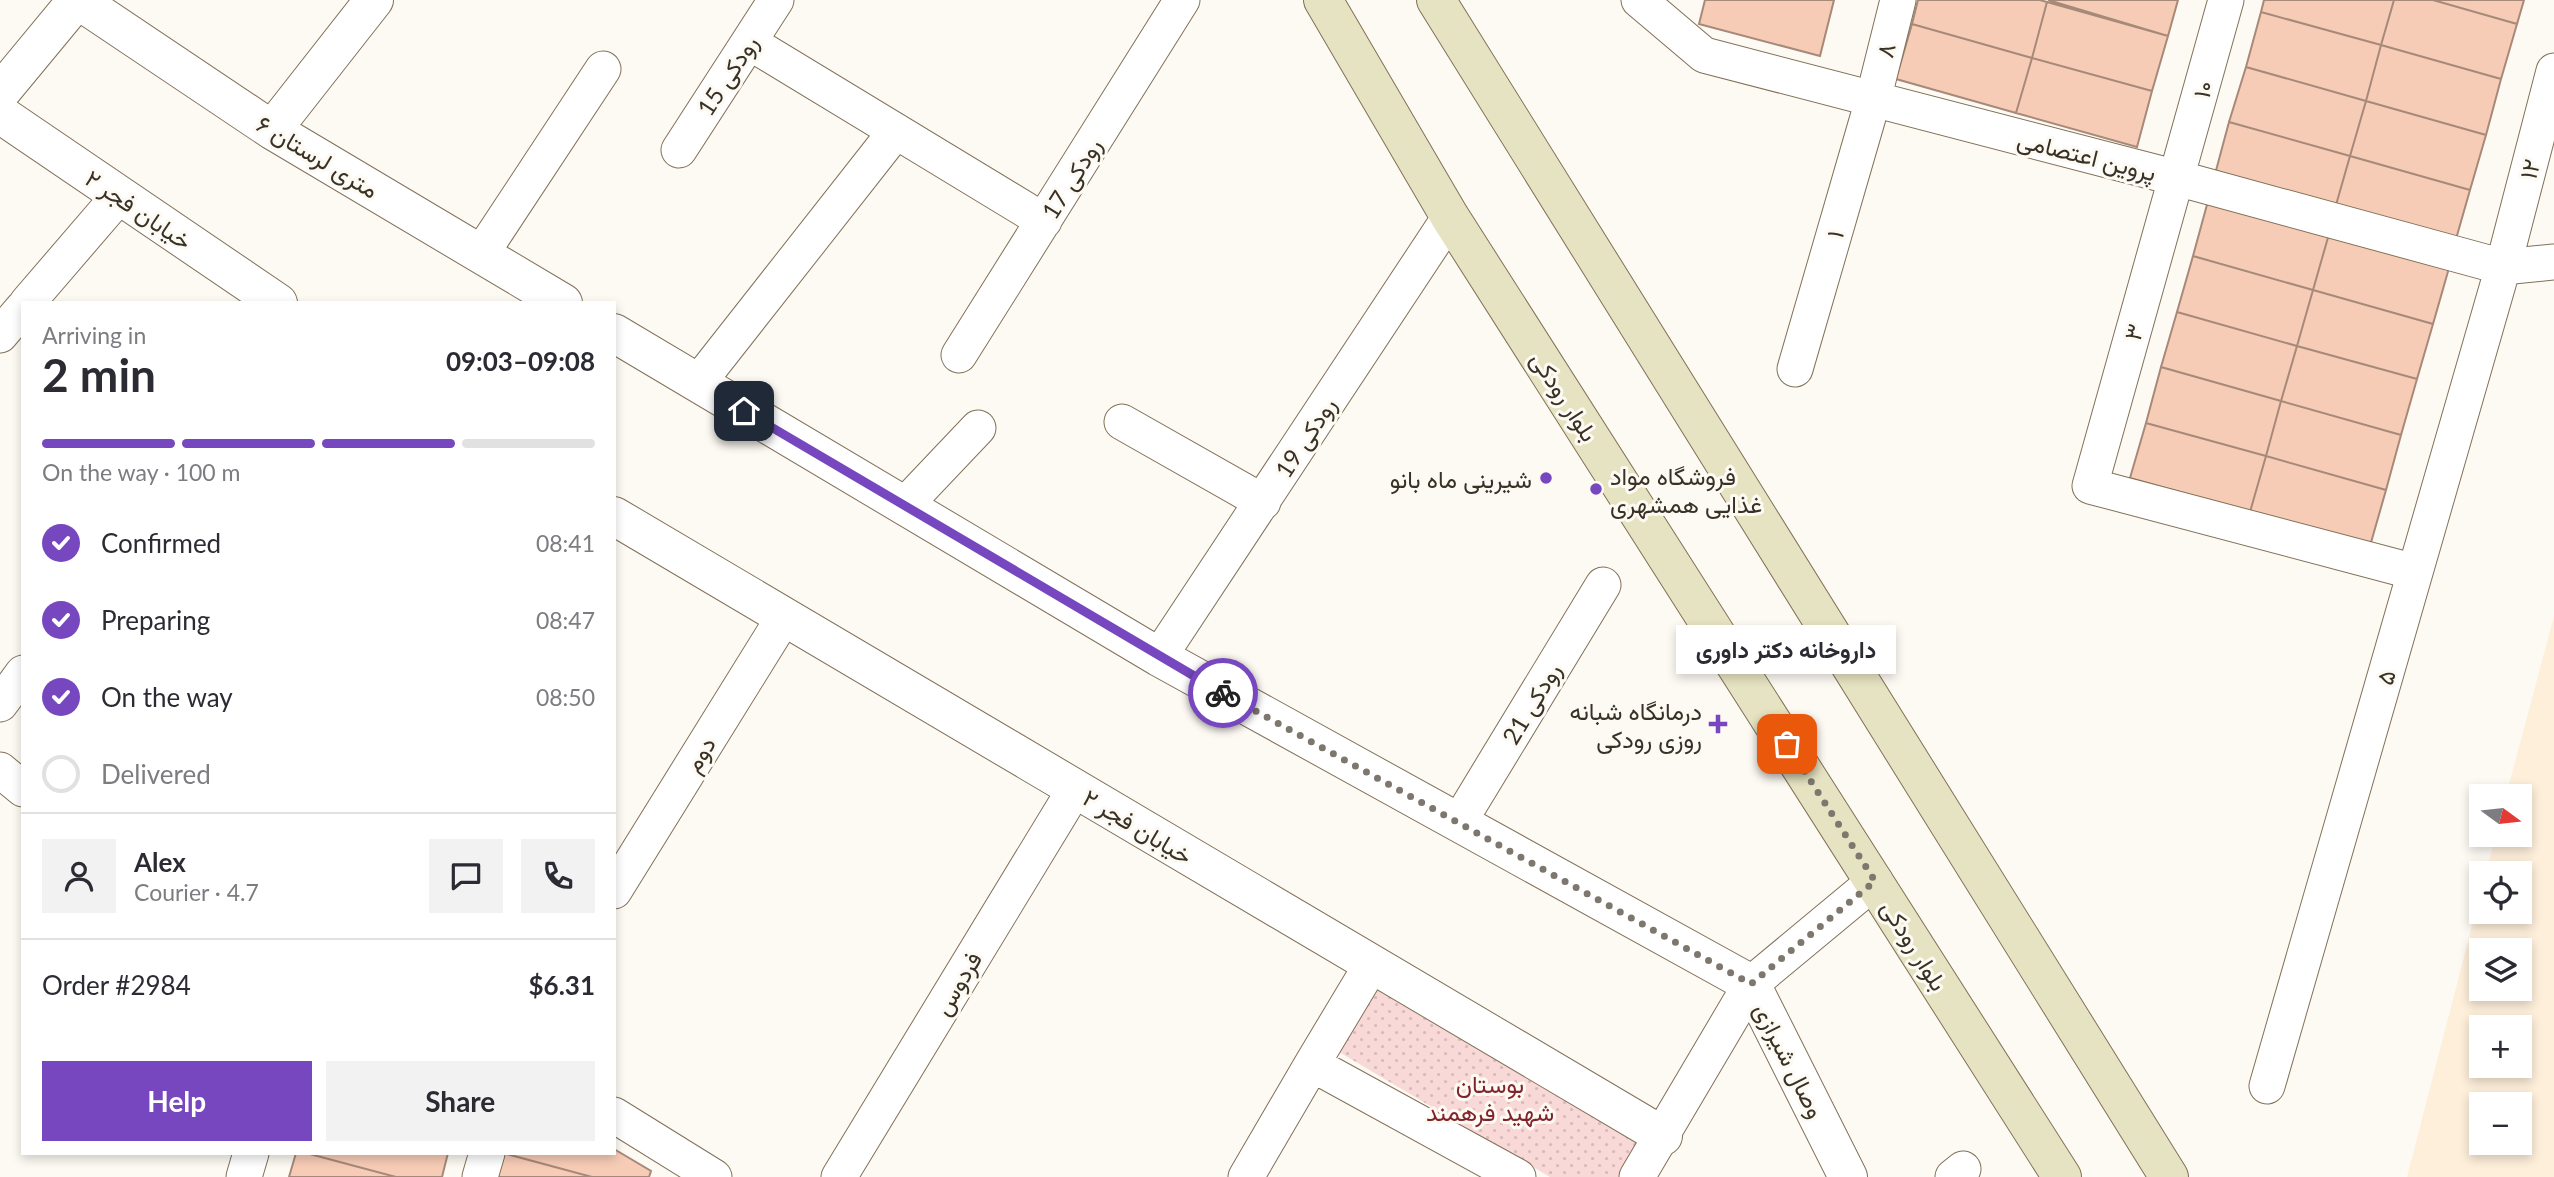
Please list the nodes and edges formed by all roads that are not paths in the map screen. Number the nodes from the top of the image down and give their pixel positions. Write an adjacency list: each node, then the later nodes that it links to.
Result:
1 (78, 0): 13 (street); 16 (street, ۶ متری لرستان)
2 (374, 0): 16 (street)
3 (776, 0): 10 (street, رودکی 15)
4 (1182, 0): 22 (street, رودکی 17)
5 (1323, 0): 21 (main road, بلوار رودکی)
6 (1436, 0): 69 (main road)
7 (1639, 0): 14 (street, پروین اعتصامی)
8 (1898, 0): 14 (street, ۸)
9 (2226, 0): 19 (street, ۱۰)
10 (749, 42): 17 (street); 18 (street, رودکی 15)
11 (603, 69): 23 (street)
12 (2554, 71): 25 (street, ۱۲)
13 (0, 93)
14 (1873, 100): 19 (street, پروین اعتصامی); 33 (street, ۱)
15 (0, 114): 20 (street, خیابان فجر ۲)
16 (272, 130): 23 (street, ۶ متری لرستان)
17 (896, 131): 22 (street); 34 (street)
18 (679, 150)
19 (2177, 178): 25 (street, پروین اعتصامی); 40 (street, ۳)
20 (119, 196): 26 (street); 27 (street, خیابان فجر ۲)
21 (1450, 217): 37 (street, رودکی 19); 50 (main road, بلوار رودکی)
22 (1044, 221): 32 (street, رودکی 17)
23 (481, 254): 28 (street, ۶ متری لرستان)
24 (2554, 261): 25 (street, پروین اعتصامی)
25 (2503, 267): 40 (street, ۵)
26 (29, 301)
27 (275, 301)
28 (560, 301)
29 (21, 310): 31 (street)
30 (616, 334): 34 (street)
31 (0, 335)
32 (959, 355)
33 (1795, 369)
34 (698, 383): 38 (street)
35 (1122, 422): 37 (street)
36 (978, 428): 38 (street)
37 (1263, 502): 43 (street, رودکی 19)
38 (904, 506): 43 (street)
39 (616, 517): 42 (street, خیابان فجر ۲)
40 (2415, 572): 55 (street, ۵)
41 (1603, 584): 49 (street, رودکی 21)
42 (784, 617): 48 (street, خیابان فجر ۲); 51 (street, دوم)
43 (1159, 657): 49 (street, وصال شیرازی)
44 (21, 676): 45 (street)
45 (0, 704)
46 (0, 770): 47 (street)
47 (21, 787)
48 (1075, 789): 52 (street, خیابان فجر ۲); 63 (street, فردوس)
49 (1459, 822): 53 (street, وصال شیرازی)
50 (1875, 881): 53 (street); 68 (main road, بلوار رودکی)
51 (616, 888)
52 (1372, 964): 54 (street); 57 (street, خیابان فجر ۲)
53 (1751, 984): 57 (street); 67 (street, وصال شیرازی)
54 (1311, 1064): 64 (street); 65 (street)
55 (2267, 1086)
56 (616, 1116): 62 (street)
57 (1663, 1136): 66 (street)
58 (250, 1155): 60 (street)
59 (486, 1155): 61 (street)
60 (244, 1177)
61 (480, 1177)
62 (714, 1177)
63 (839, 1177)
64 (1246, 1177)
65 (1518, 1177)
66 (1637, 1177)
67 (1849, 1177)
68 (2062, 1177)
69 (2169, 1177)

